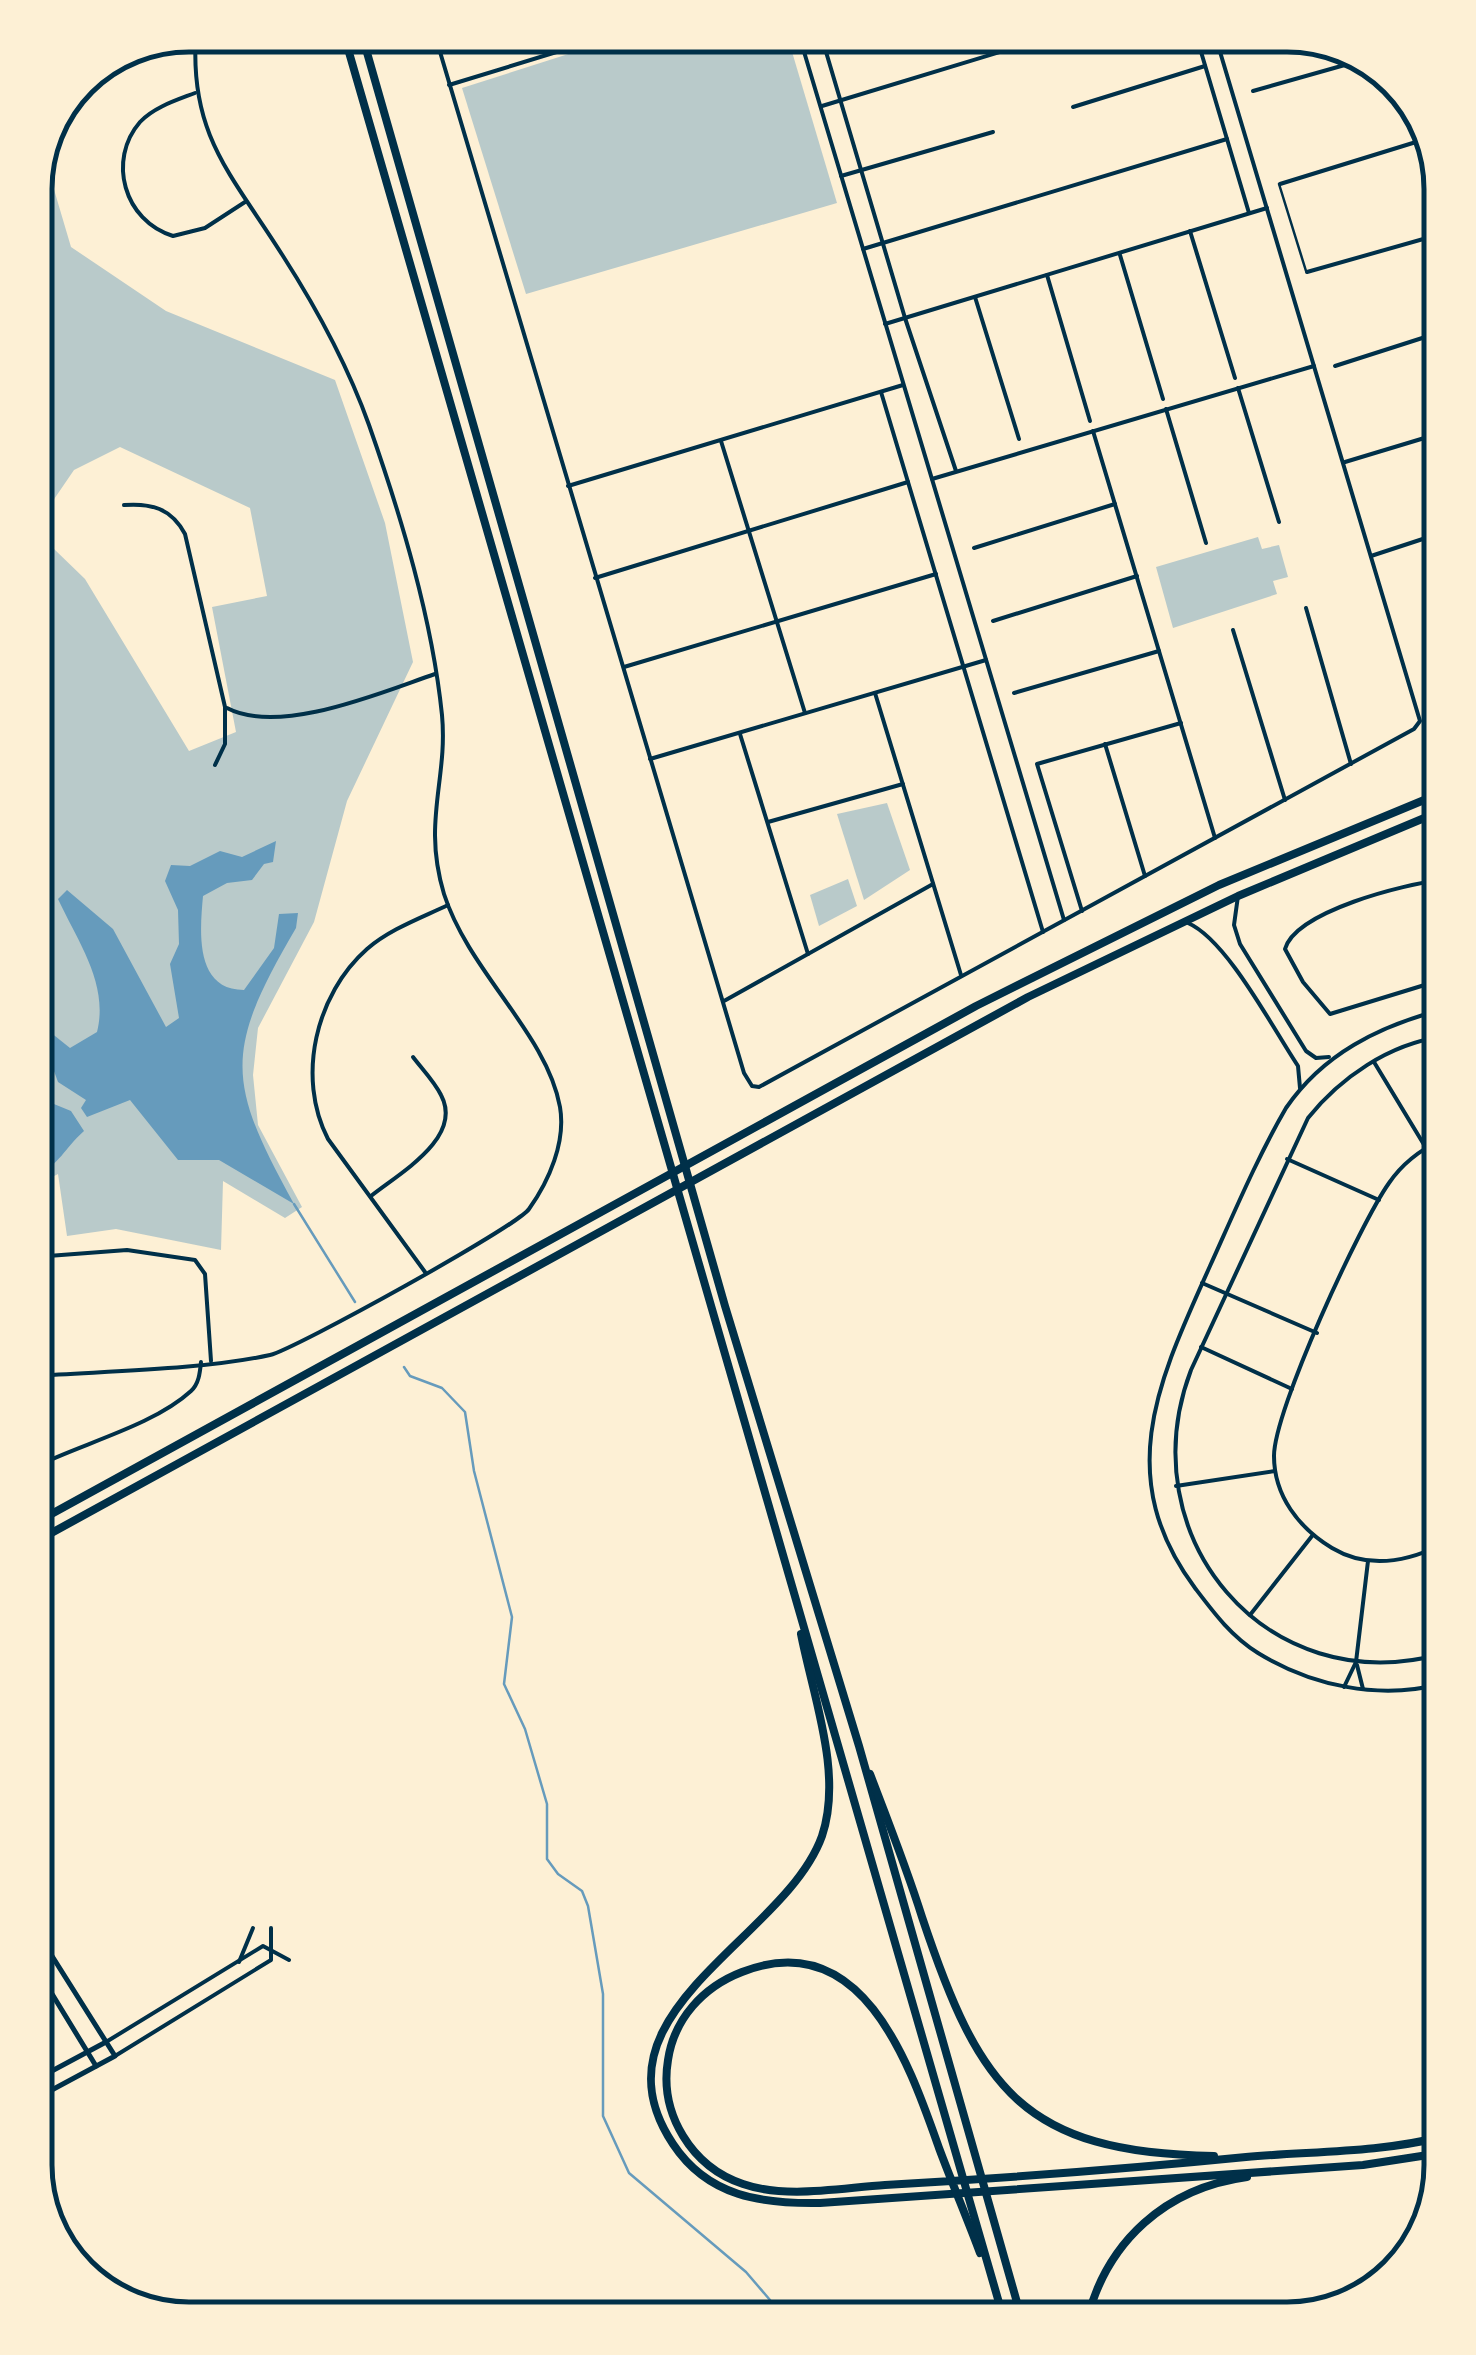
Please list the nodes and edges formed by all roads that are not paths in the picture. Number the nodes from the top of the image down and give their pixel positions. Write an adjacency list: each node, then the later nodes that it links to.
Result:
1 (196, 52): 15 (street)
2 (349, 52): 135 (highway)
3 (367, 52): 142 (highway)
4 (440, 52): 13 (street)
5 (556, 52): 13 (street)
6 (804, 53): 17 (street)
7 (826, 53): 16 (street)
8 (997, 53): 16 (street)
9 (1201, 53): 12 (street)
10 (1220, 53): 26 (street)
11 (1343, 65): 14 (street)
12 (1205, 66): 18 (street); 20 (street)
13 (449, 85): 56 (street)
14 (1253, 91)
15 (195, 92): 25 (street); 25 (street)
16 (840, 100): 17 (street); 22 (street)
17 (820, 107): 23 (street)
18 (1073, 107)
19 (993, 132): 22 (street)
20 (1227, 139): 27 (street); 30 (street)
21 (1414, 143): 24 (street)
22 (861, 171): 23 (street); 30 (street)
23 (841, 176): 31 (street)
24 (1280, 184): 33 (lane)
25 (246, 202): 76 (street)
26 (1266, 208): 27 (street); 39 (street)
27 (1249, 214): 28 (street)
28 (1190, 232): 32 (street); 41 (street)
29 (1424, 239): 33 (street)
30 (883, 244): 31 (street); 36 (street)
31 (863, 250): 37 (street)
32 (1119, 253): 34 (street); 45 (street)
33 (1307, 272)
34 (1047, 275): 35 (street); 47 (street)
35 (975, 297): 36 (street); 50 (street)
36 (905, 318): 37 (street); 53 (street)
37 (886, 324): 42 (street)
38 (1424, 337): 40 (street)
39 (1314, 366): 43 (street); 52 (street)
40 (1335, 366)
41 (1234, 378)
42 (904, 384): 44 (street); 54 (street)
43 (1238, 388): 46 (street); 59 (street)
44 (881, 392): 51 (street); 55 (street)
45 (1163, 399)
46 (1166, 409): 48 (street); 62 (street)
47 (1090, 421)
48 (1093, 431): 53 (street); 57 (street)
49 (1424, 438): 52 (street)
50 (1018, 439)
51 (721, 441): 56 (street); 60 (street)
52 (1343, 463): 64 (street)
53 (956, 472): 54 (street)
54 (932, 479): 73 (street)
55 (908, 482): 60 (street); 65 (street)
56 (568, 486): 67 (street)
57 (1115, 504): 63 (street); 66 (street)
58 (124, 505): 79 (street)
59 (1278, 522)
60 (747, 530): 67 (street); 69 (street)
61 (1424, 539): 64 (street)
62 (1206, 543)
63 (974, 548)
64 (1371, 556): 85 (street)
65 (936, 574): 69 (street); 75 (street)
66 (1137, 576): 70 (street); 72 (street)
67 (594, 578): 74 (street)
68 (1306, 608): 85 (street)
69 (775, 621): 74 (street); 80 (street)
70 (993, 621)
71 (1233, 630): 88 (street)
72 (1159, 651): 78 (street); 81 (street)
73 (986, 660): 75 (street); 99 (street)
74 (622, 667): 84 (street)
75 (963, 667): 77 (street); 101 (street)
76 (434, 674): 79 (street); 97 (street)
77 (875, 692): 80 (street); 87 (street)
78 (1014, 693)
79 (226, 708): 86 (street)
80 (805, 713): 82 (street)
81 (1180, 723): 83 (street); 92 (street)
82 (739, 732): 84 (street); 91 (street)
83 (1106, 744): 93 (street); 98 (street)
84 (650, 759): 105 (street)
85 (1351, 764): 88 (street)
86 (215, 765)
87 (903, 784): 91 (street); 95 (street)
88 (1285, 800): 92 (street)
89 (1424, 801): 130 (highway)
90 (1424, 818): 96 (highway)
91 (767, 822): 102 (street)
92 (1216, 838): 93 (street)
93 (1145, 876): 98 (street)
94 (1424, 883): 104 (street)
95 (933, 884): 102 (street); 103 (street)
96 (1238, 896): 100 (highway); 109 (street)
97 (448, 905): 115 (street); 118 (street)
98 (1082, 911): 99 (street)
99 (1064, 920): 101 (street)
100 (1183, 921): 111 (street); 131 (highway)
101 (1043, 932): 103 (street)
102 (808, 954): 105 (street)
103 (962, 977): 105 (street)
104 (1424, 985)
105 (724, 1001)
106 (1424, 1015): 109 (street)
107 (1424, 1043): 110 (street)
108 (412, 1057): 115 (street)
109 (1332, 1057): 111 (street)
110 (1374, 1062): 112 (street); 114 (street)
111 (1300, 1088): 119 (street)
112 (1424, 1145)
113 (1424, 1150): 116 (street)
114 (1288, 1160): 116 (street); 120 (street)
115 (371, 1196): 118 (street)
116 (1379, 1200): 121 (street)
117 (52, 1256): 123 (street)
118 (426, 1273): 123 (street)
119 (1202, 1283): 120 (street); 140 (street)
120 (1226, 1294): 121 (street); 122 (street)
121 (1317, 1333): 126 (street)
122 (1201, 1347): 126 (street); 129 (street)
123 (211, 1361): 124 (street)
124 (201, 1362): 125 (street); 127 (street)
125 (52, 1375)
126 (1292, 1389): 128 (street)
127 (52, 1460)
128 (1276, 1471): 129 (street); 132 (street)
129 (1176, 1486): 136 (street)
130 (52, 1513)
131 (52, 1532)
132 (1312, 1535): 134 (street); 136 (street)
133 (1424, 1552): 134 (street)
134 (1368, 1561): 138 (street)
135 (794, 1600): 159 (highway); 160 (highway)
136 (1250, 1615): 138 (street)
137 (1424, 1658): 138 (street)
138 (1356, 1662): 140 (street); 141 (street)
139 (1424, 1685): 141 (street)
140 (1344, 1686): 141 (street)
141 (1363, 1689)
142 (859, 1746): 158 (highway); 161 (highway)
143 (253, 1928): 148 (street)
144 (271, 1928): 145 (street)
145 (271, 1950): 147 (street); 148 (street); 152 (street)
146 (52, 1956): 150 (street)
147 (289, 1960)
148 (239, 1962): 150 (street)
149 (52, 1994): 151 (street)
150 (106, 2042): 151 (street); 152 (street)
151 (88, 2052): 153 (street); 154 (street)
152 (114, 2056): 153 (street)
153 (96, 2066): 155 (street)
154 (52, 2071)
155 (52, 2091)
156 (1424, 2140): 158 (highway)
157 (1424, 2155): 159 (highway)
158 (1251, 2156): 160 (highway)
159 (1296, 2170): 162 (highway)
160 (998, 2300)
161 (1017, 2302)
162 (1092, 2302)

